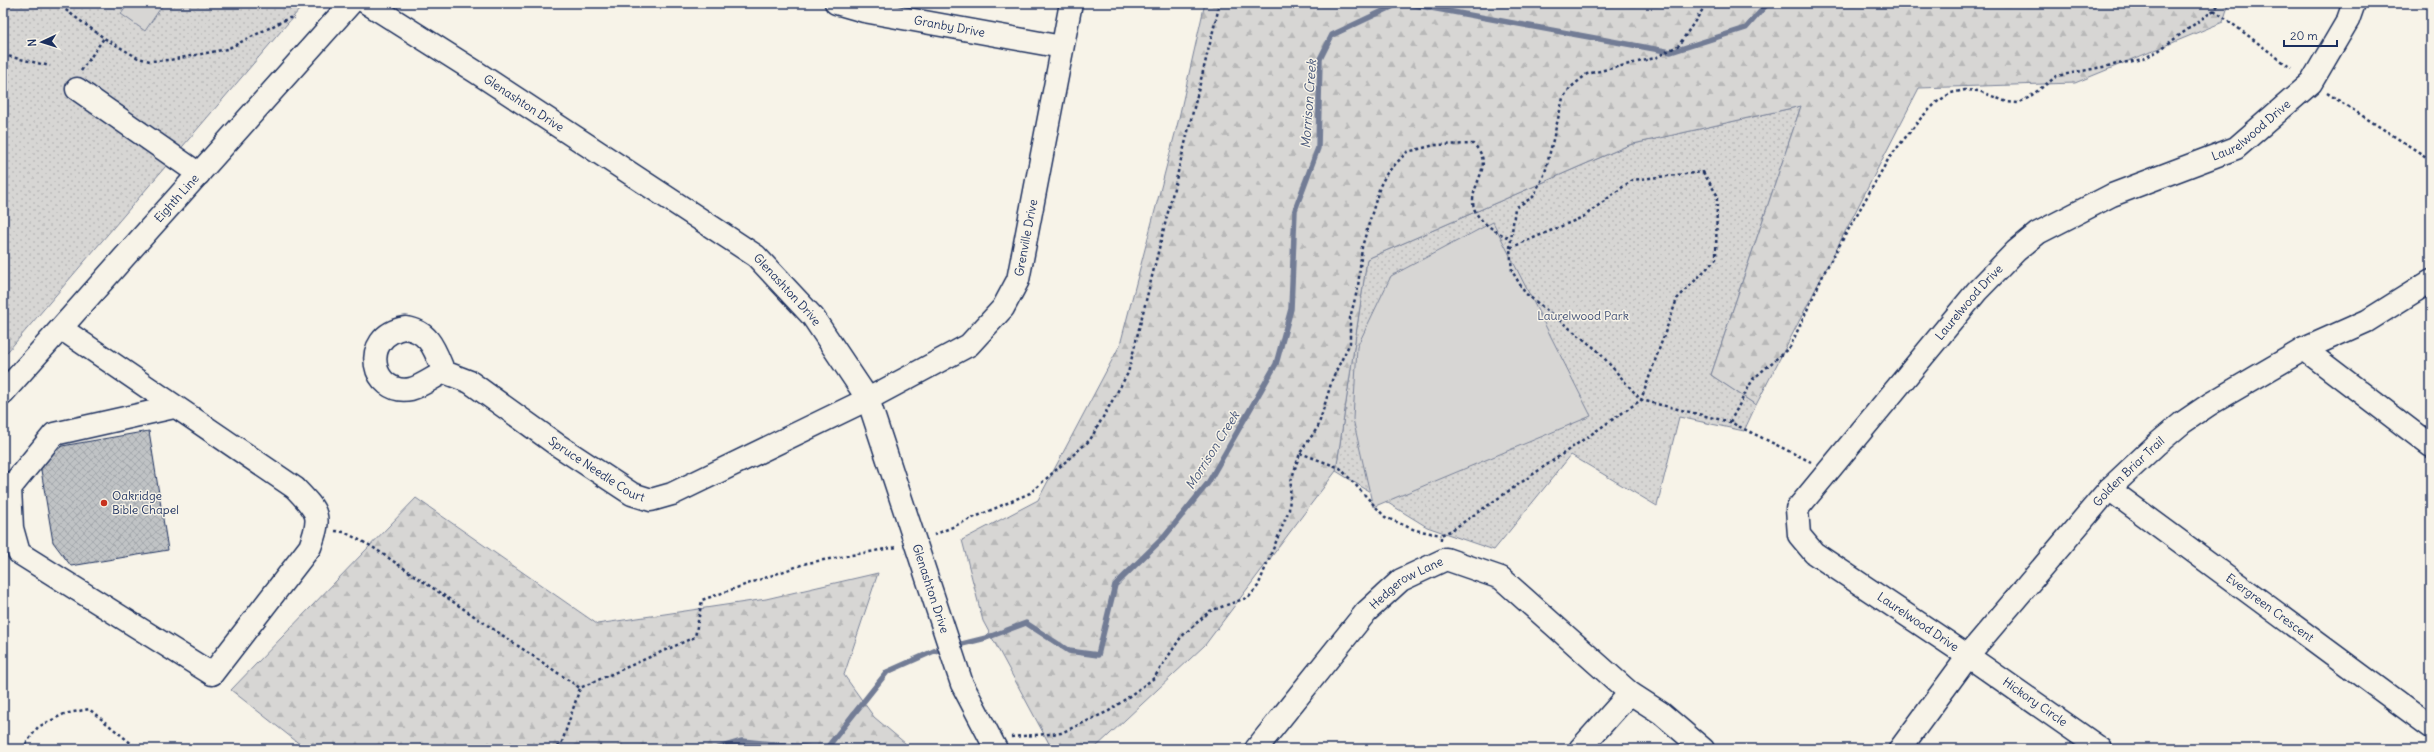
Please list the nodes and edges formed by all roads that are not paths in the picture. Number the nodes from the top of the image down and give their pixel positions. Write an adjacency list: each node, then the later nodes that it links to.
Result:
1 (351, 3): 8 (street, Eighth Line)
2 (366, 3): 14 (street, Glenashton Drive)
3 (836, 3): 6 (street, Granby Drive)
4 (1071, 3): 6 (street, Grenville Drive)
5 (2354, 3): 19 (street, Laurelwood Drive)
6 (1062, 48): 14 (street, Grenville Drive)
7 (78, 82): 8 (street)
8 (199, 174): 10 (street, Eighth Line)
9 (2431, 281): 11 (street, Golden Briar Trail)
10 (62, 329): 13 (street, Eighth Line); 15 (street)
11 (2304, 350): 16 (street); 18 (street, Golden Briar Trail)
12 (444, 372): 14 (street, Spruce Needle Court)
13 (3, 393)
14 (868, 399): 22 (street, Glenashton Drive)
15 (174, 407): 17 (street); 17 (street)
16 (2431, 446)
17 (6, 486)
18 (2109, 489): 19 (street, Golden Briar Trail); 21 (street, Evergreen Crescent)
19 (1968, 656): 26 (street, Golden Briar Trail); 27 (street, Hickory Circle)
20 (1630, 693): 23 (street, Hedgerow Lane); 24 (street); 25 (street, Hedgerow Lane)
21 (2431, 727)
22 (1002, 743)
23 (1256, 749)
24 (1580, 749)
25 (1703, 749)
26 (1900, 749)
27 (2101, 749)

